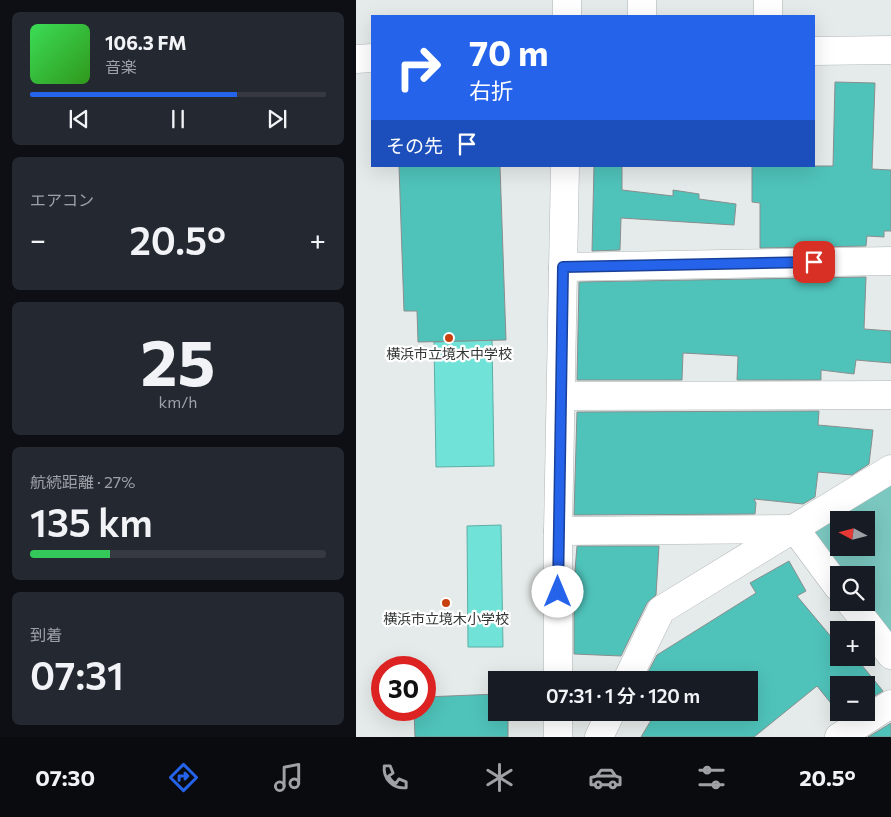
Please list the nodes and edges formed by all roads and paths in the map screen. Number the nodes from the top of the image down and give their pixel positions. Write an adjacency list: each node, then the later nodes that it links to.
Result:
1 (567, 0): 4 (street)
2 (642, 0): 5 (street)
3 (768, 0): 6 (street)
4 (567, 15)
5 (642, 15)
6 (768, 15)
7 (891, 50): 8 (street)
8 (815, 51)
9 (371, 58): 10 (street)
10 (356, 59)
11 (565, 167): 13 (street)
12 (891, 261): 13 (street)
13 (563, 267): 15 (street)
14 (891, 395): 15 (street)
15 (561, 396): 18 (street)
16 (891, 469): 17 (street)
17 (795, 529): 18 (street); 19 (street); 23 (street)
18 (558, 531): 22 (street)
19 (830, 576)
20 (857, 611): 21 (street)
21 (891, 656)
22 (558, 671)
23 (631, 671)
24 (891, 704): 29 (street)
25 (558, 721): 27 (street)
26 (607, 721): 28 (street)
27 (558, 737)
28 (599, 737)
29 (839, 737)

